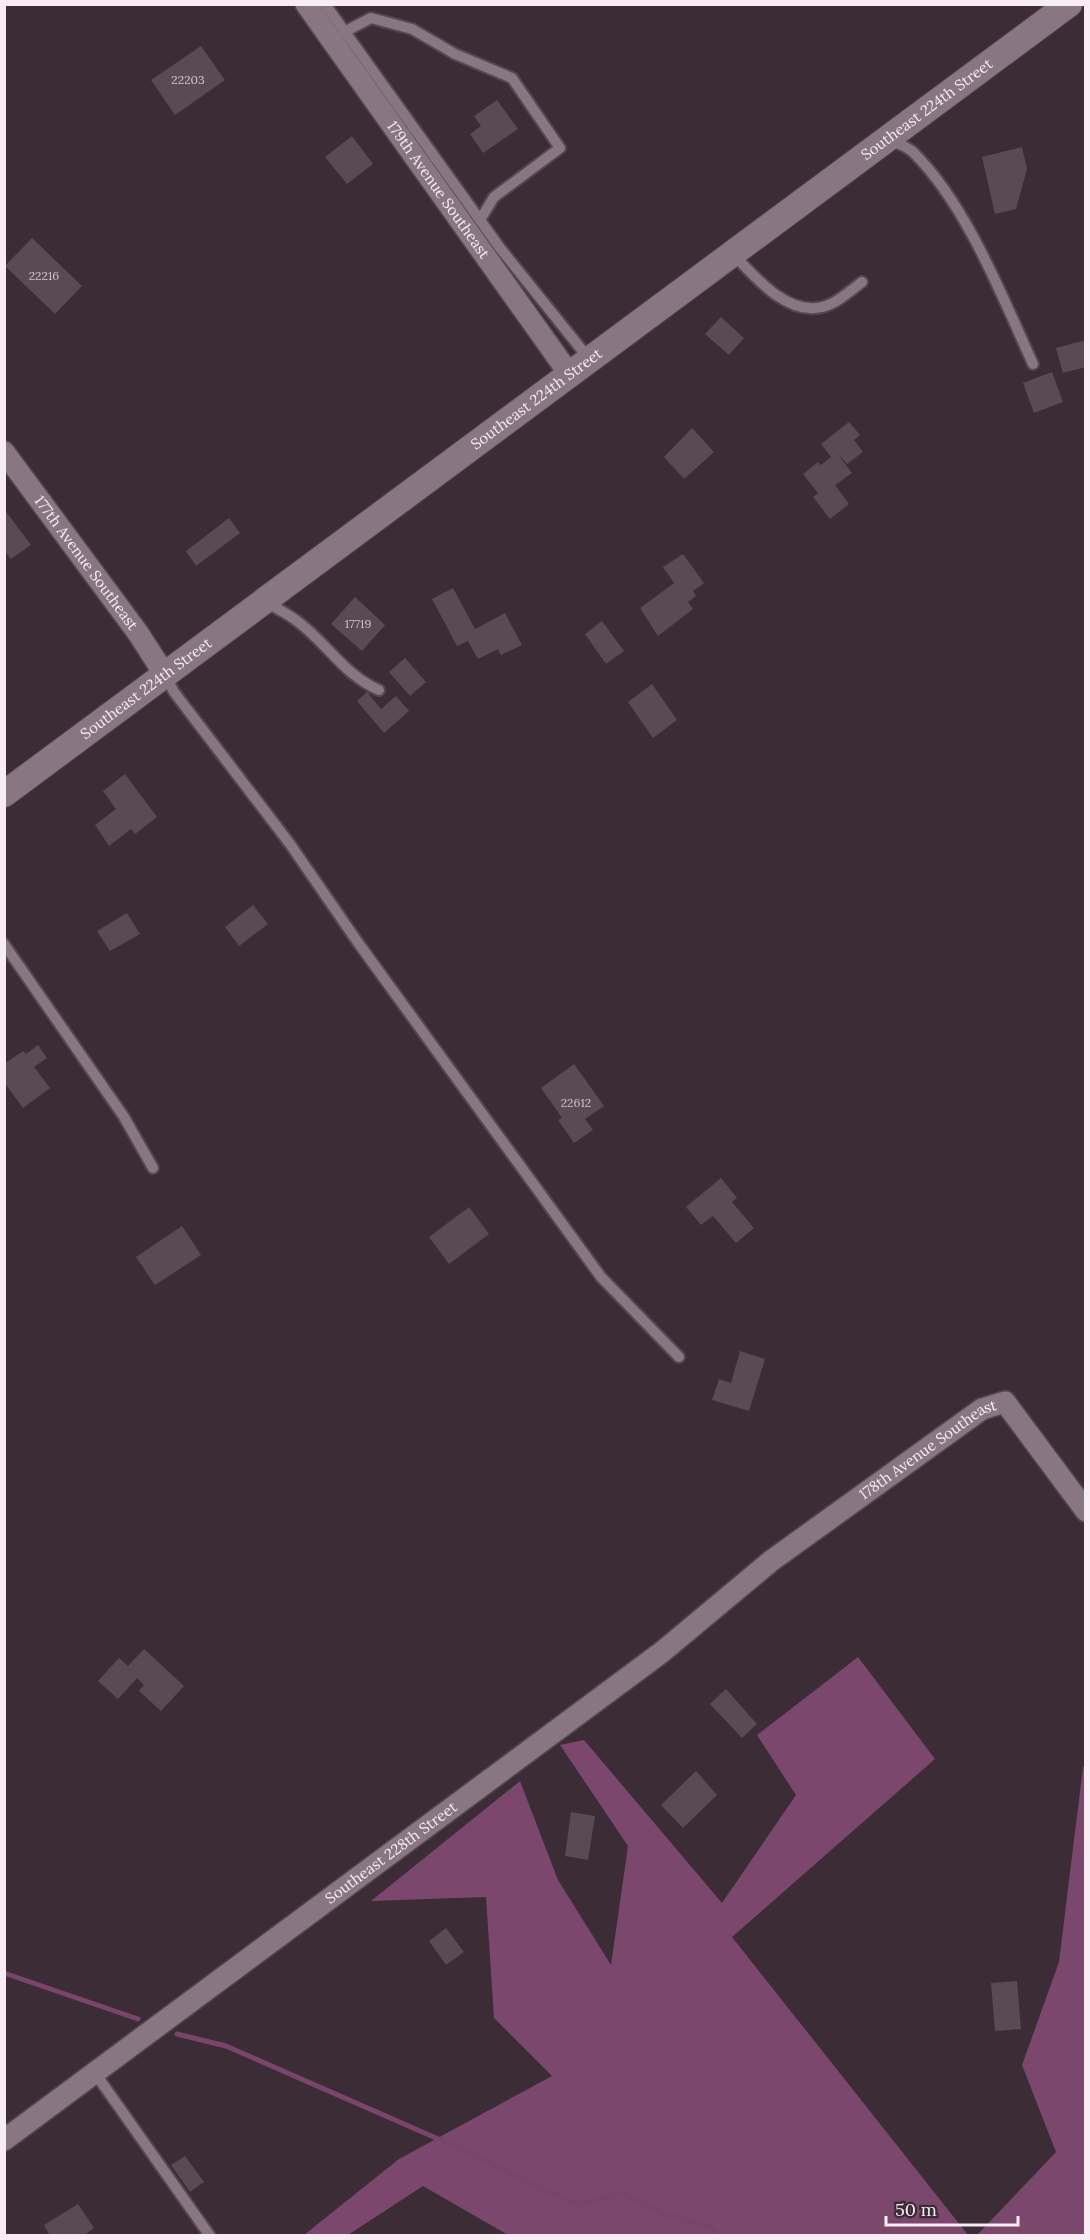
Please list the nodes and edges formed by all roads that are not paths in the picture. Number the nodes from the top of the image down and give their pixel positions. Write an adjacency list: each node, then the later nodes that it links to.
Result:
1 (306, 4): 10 (street, 179th Avenue Southeast)
2 (325, 4): 4 (lane)
3 (1069, 4): 5 (street, Southeast 224th Street)
4 (344, 32): 6 (lane); 6 (lane)
5 (888, 139): 7 (street, Southeast 224th Street); 9 (lane)
6 (480, 220): 10 (lane)
7 (733, 254): 8 (lane); 10 (street, Southeast 224th Street)
8 (862, 282)
9 (1033, 364)
10 (580, 367): 12 (street, Southeast 224th Street)
11 (4, 452): 13 (street, 177th Avenue Southeast)
12 (264, 601): 13 (street, Southeast 224th Street); 14 (lane)
13 (165, 675): 15 (street, Southeast 224th Street); 18 (lane)
14 (379, 690)
15 (4, 794)
16 (4, 944): 17 (lane)
17 (153, 1168)
18 (679, 1357)
19 (1086, 1511): 20 (street, 178th Avenue Southeast)
20 (771, 1561): 21 (street, Southeast 228th Street)
21 (94, 2073): 22 (street, Southeast 228th Street); 23 (lane)
22 (4, 2140)
23 (208, 2235)

